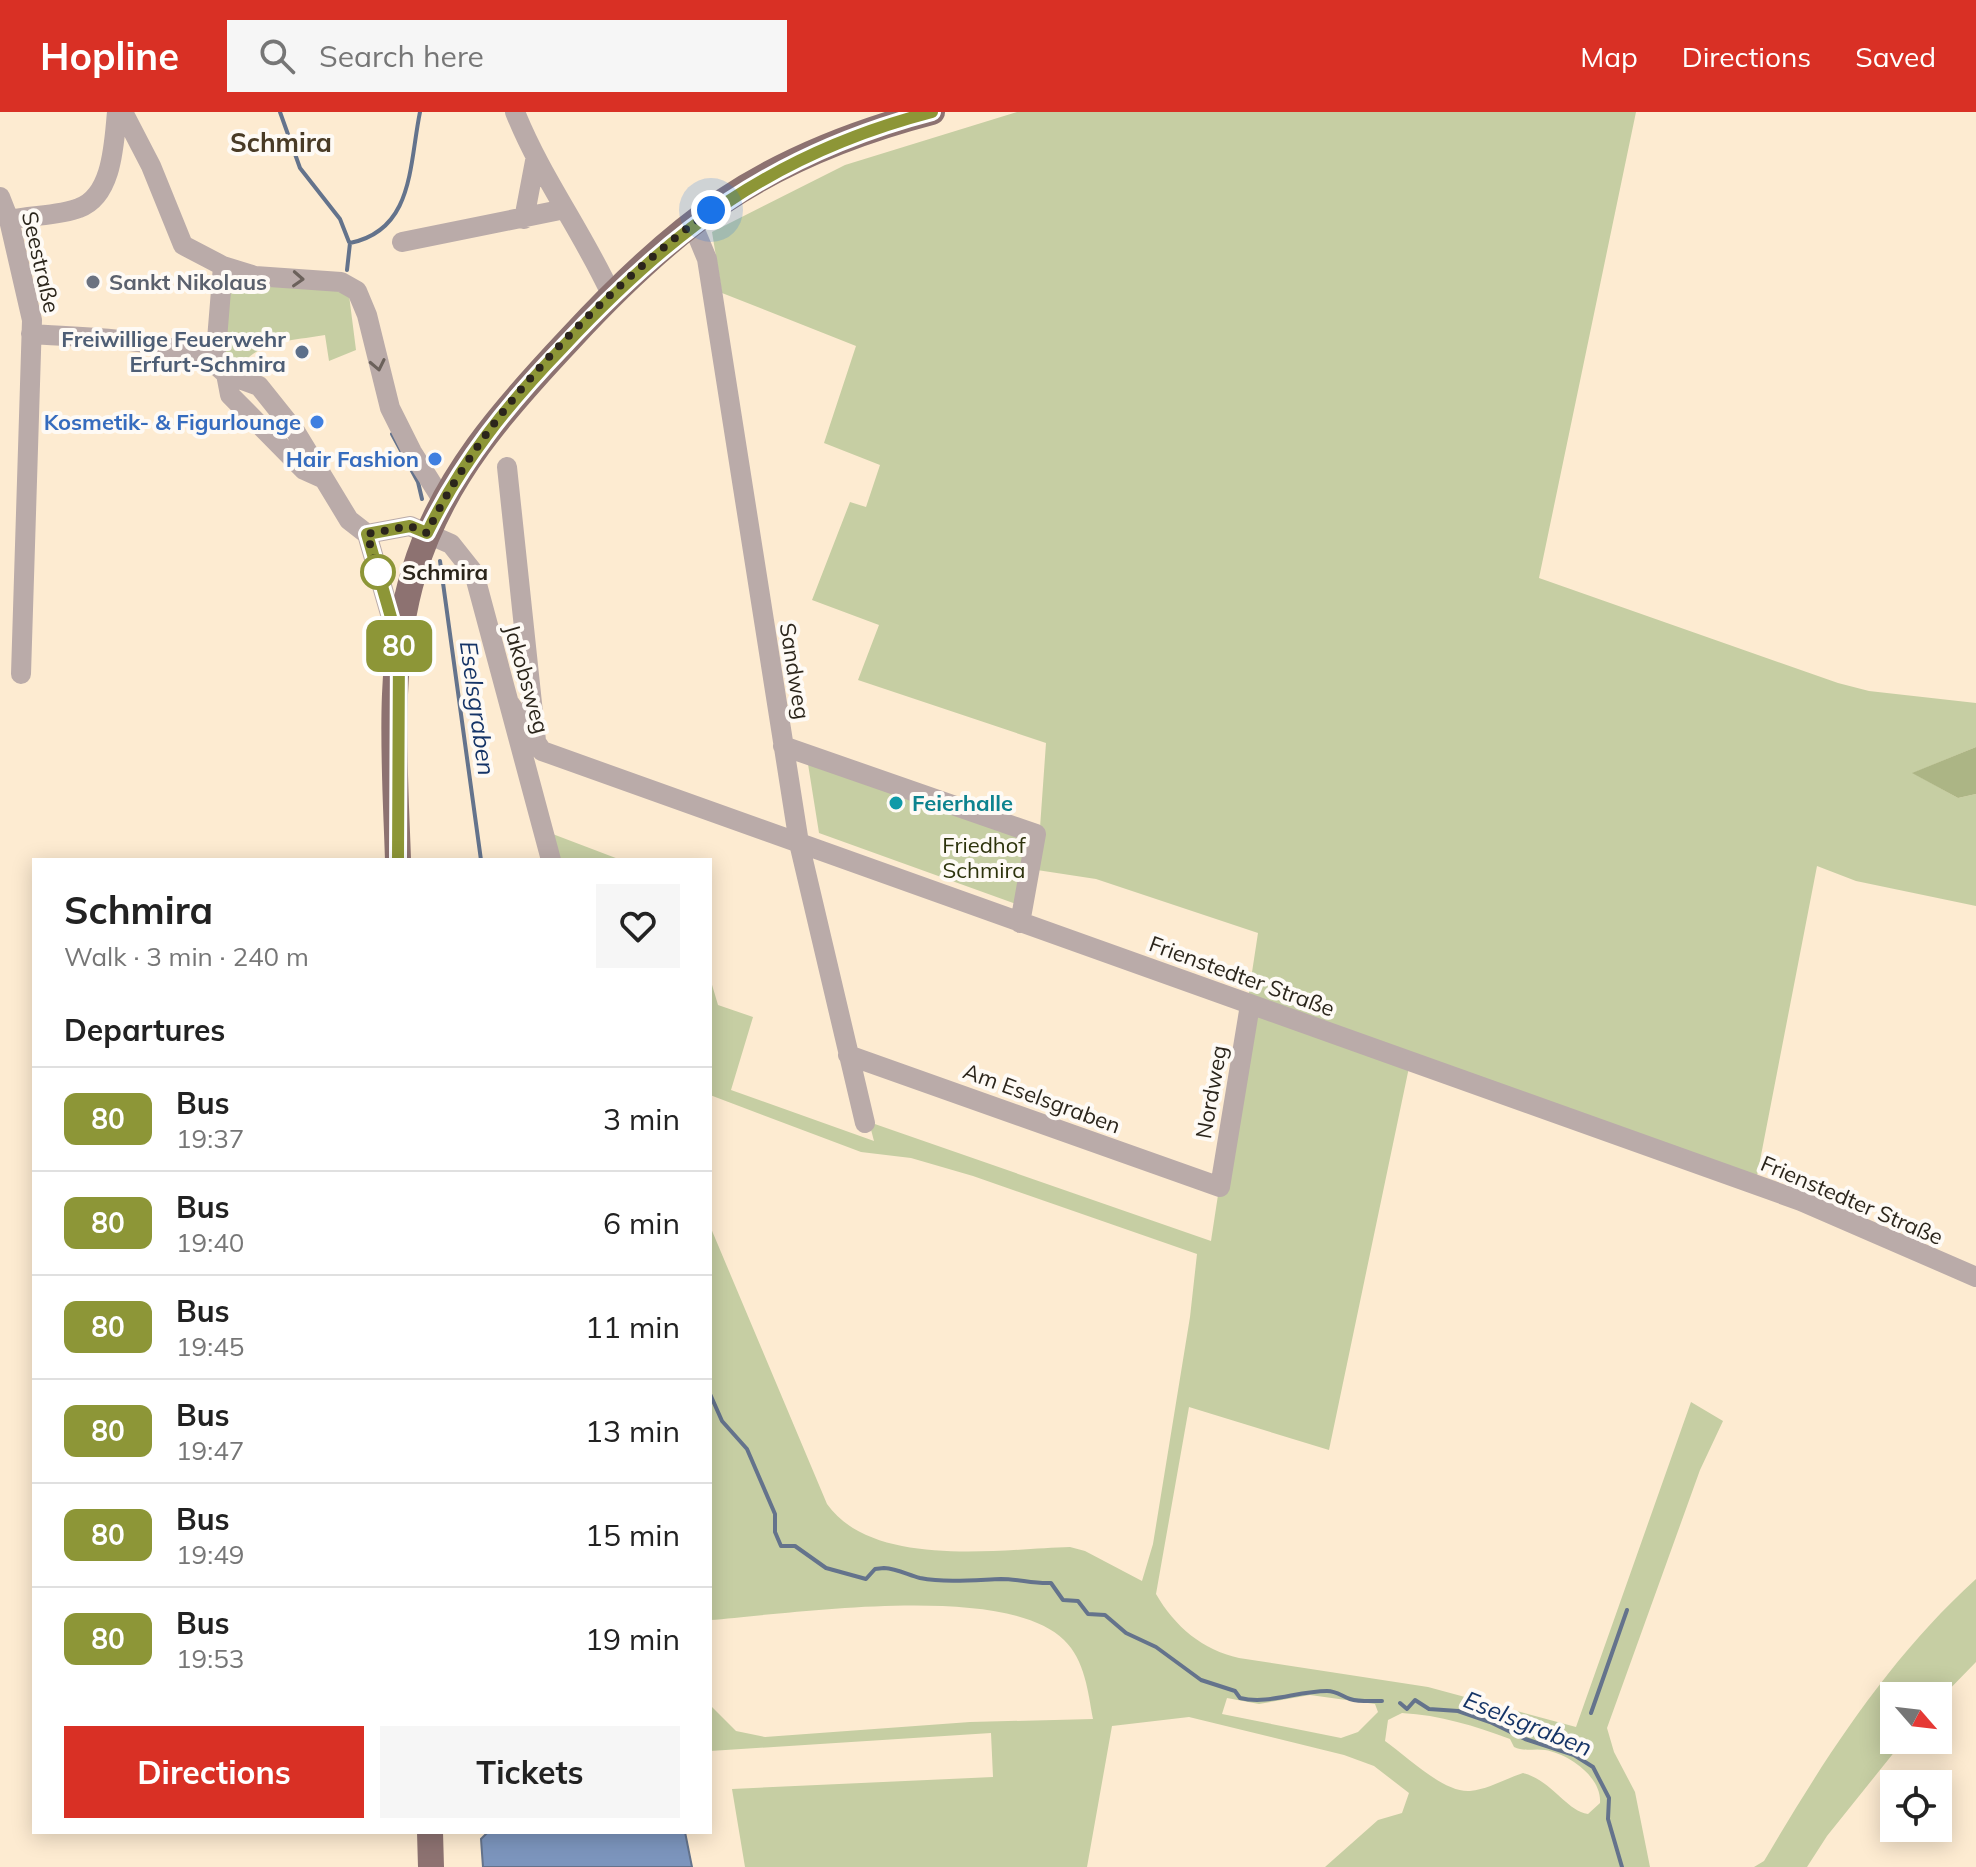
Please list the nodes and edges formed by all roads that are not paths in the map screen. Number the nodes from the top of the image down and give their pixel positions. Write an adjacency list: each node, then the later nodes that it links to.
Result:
1 (120, 112): 4 (street); 5 (street)
2 (515, 112): 6 (street)
3 (932, 112): 11 (main road)
4 (112, 151): 5 (street); 10 (street)
5 (145, 153): 13 (street)
6 (535, 161): 8 (street); 9 (street)
7 (0, 197): 10 (street, Seestraße)
8 (565, 209): 9 (street); 14 (street)
9 (524, 219): 12 (street)
10 (9, 220): 15 (street, Seestraße)
11 (688, 227): 14 (main road); 24 (street, Sandweg)
12 (402, 242)
13 (223, 266): 16 (street); 18 (street, one-way to 18)
14 (611, 294): 18 (main road)
15 (31, 334): 16 (street); 22 (street, Seestraße)
16 (220, 369): 20 (street)
17 (507, 467): 25 (street)
18 (443, 501): 19 (main road)
19 (427, 533): 20 (street); 21 (main road); 23 (street, Jakobsweg)
20 (367, 534): 21 (street)
21 (399, 645): 27 (main road)
22 (21, 674)
23 (510, 704): 25 (street); 28 (street, Jakobsweg)
24 (783, 746): 26 (street, Sandweg); 29 (street)
25 (537, 747): 26 (street, Frienstedter Straße)
26 (799, 843): 29 (street, Frienstedter Straße); 31 (street, Sandweg)
27 (398, 858)
28 (550, 858)
29 (1020, 923): 30 (street, Frienstedter Straße)
30 (1250, 1005): 33 (street, Nordweg); 34 (street, Frienstedter Straße)
31 (848, 1055): 32 (street, Sandweg); 33 (street, Am Eselsgraben)
32 (865, 1123)
33 (1220, 1187)
34 (1976, 1277)
35 (430, 1834): 36 (main road)
36 (431, 1867)

